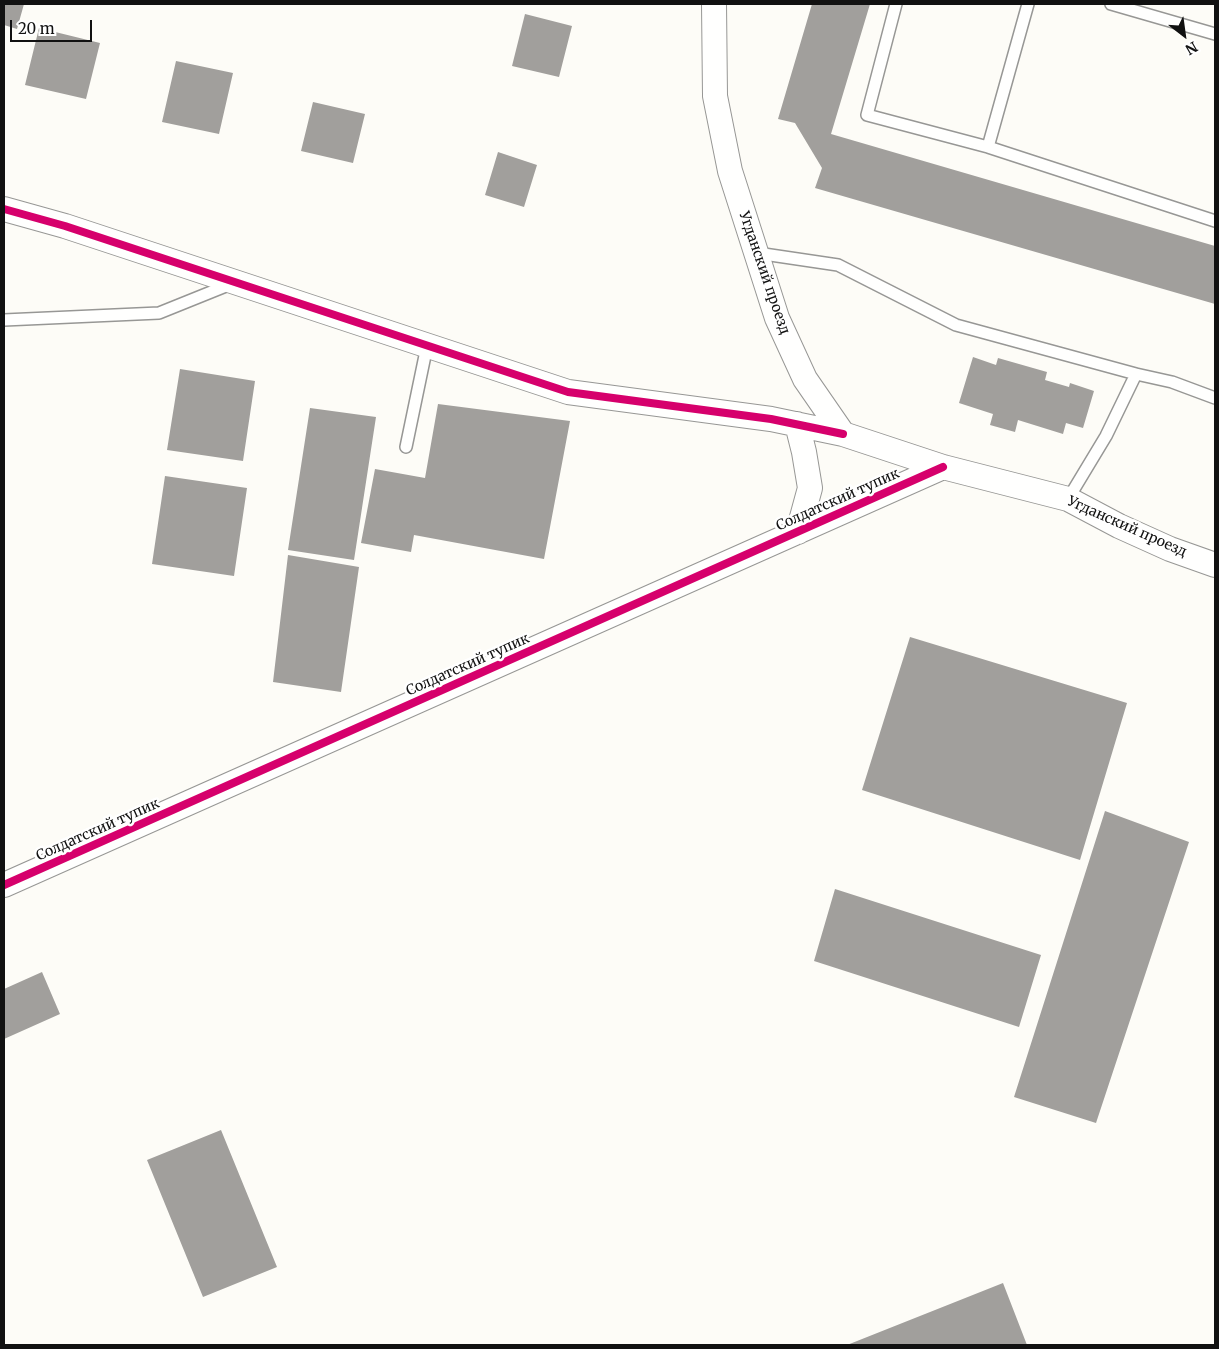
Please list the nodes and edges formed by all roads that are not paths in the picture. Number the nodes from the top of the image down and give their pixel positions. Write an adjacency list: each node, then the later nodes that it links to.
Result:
1 (714, 4): 9 (street, Угданский проезд)
2 (896, 4): 6 (lane)
3 (1028, 4): 6 (lane)
4 (1111, 4): 5 (lane)
5 (1215, 34)
6 (988, 146): 8 (lane)
7 (4, 209): 10 (street)
8 (1215, 221)
9 (756, 253): 13 (lane); 16 (street, Угданский проезд)
10 (236, 282): 11 (lane); 12 (street)
11 (4, 320)
12 (427, 346): 15 (street); 17 (lane)
13 (1136, 374): 14 (lane); 19 (lane)
14 (1215, 398)
15 (797, 424): 16 (street); 20 (street)
16 (843, 434): 18 (street, Угданский проезд)
17 (406, 448)
18 (943, 467): 19 (street, Угданский проезд); 20 (street, Солдатский тупик)
19 (1068, 499): 21 (street, Угданский проезд)
20 (798, 532): 22 (street, Солдатский тупик)
21 (1215, 567)
22 (4, 886)

